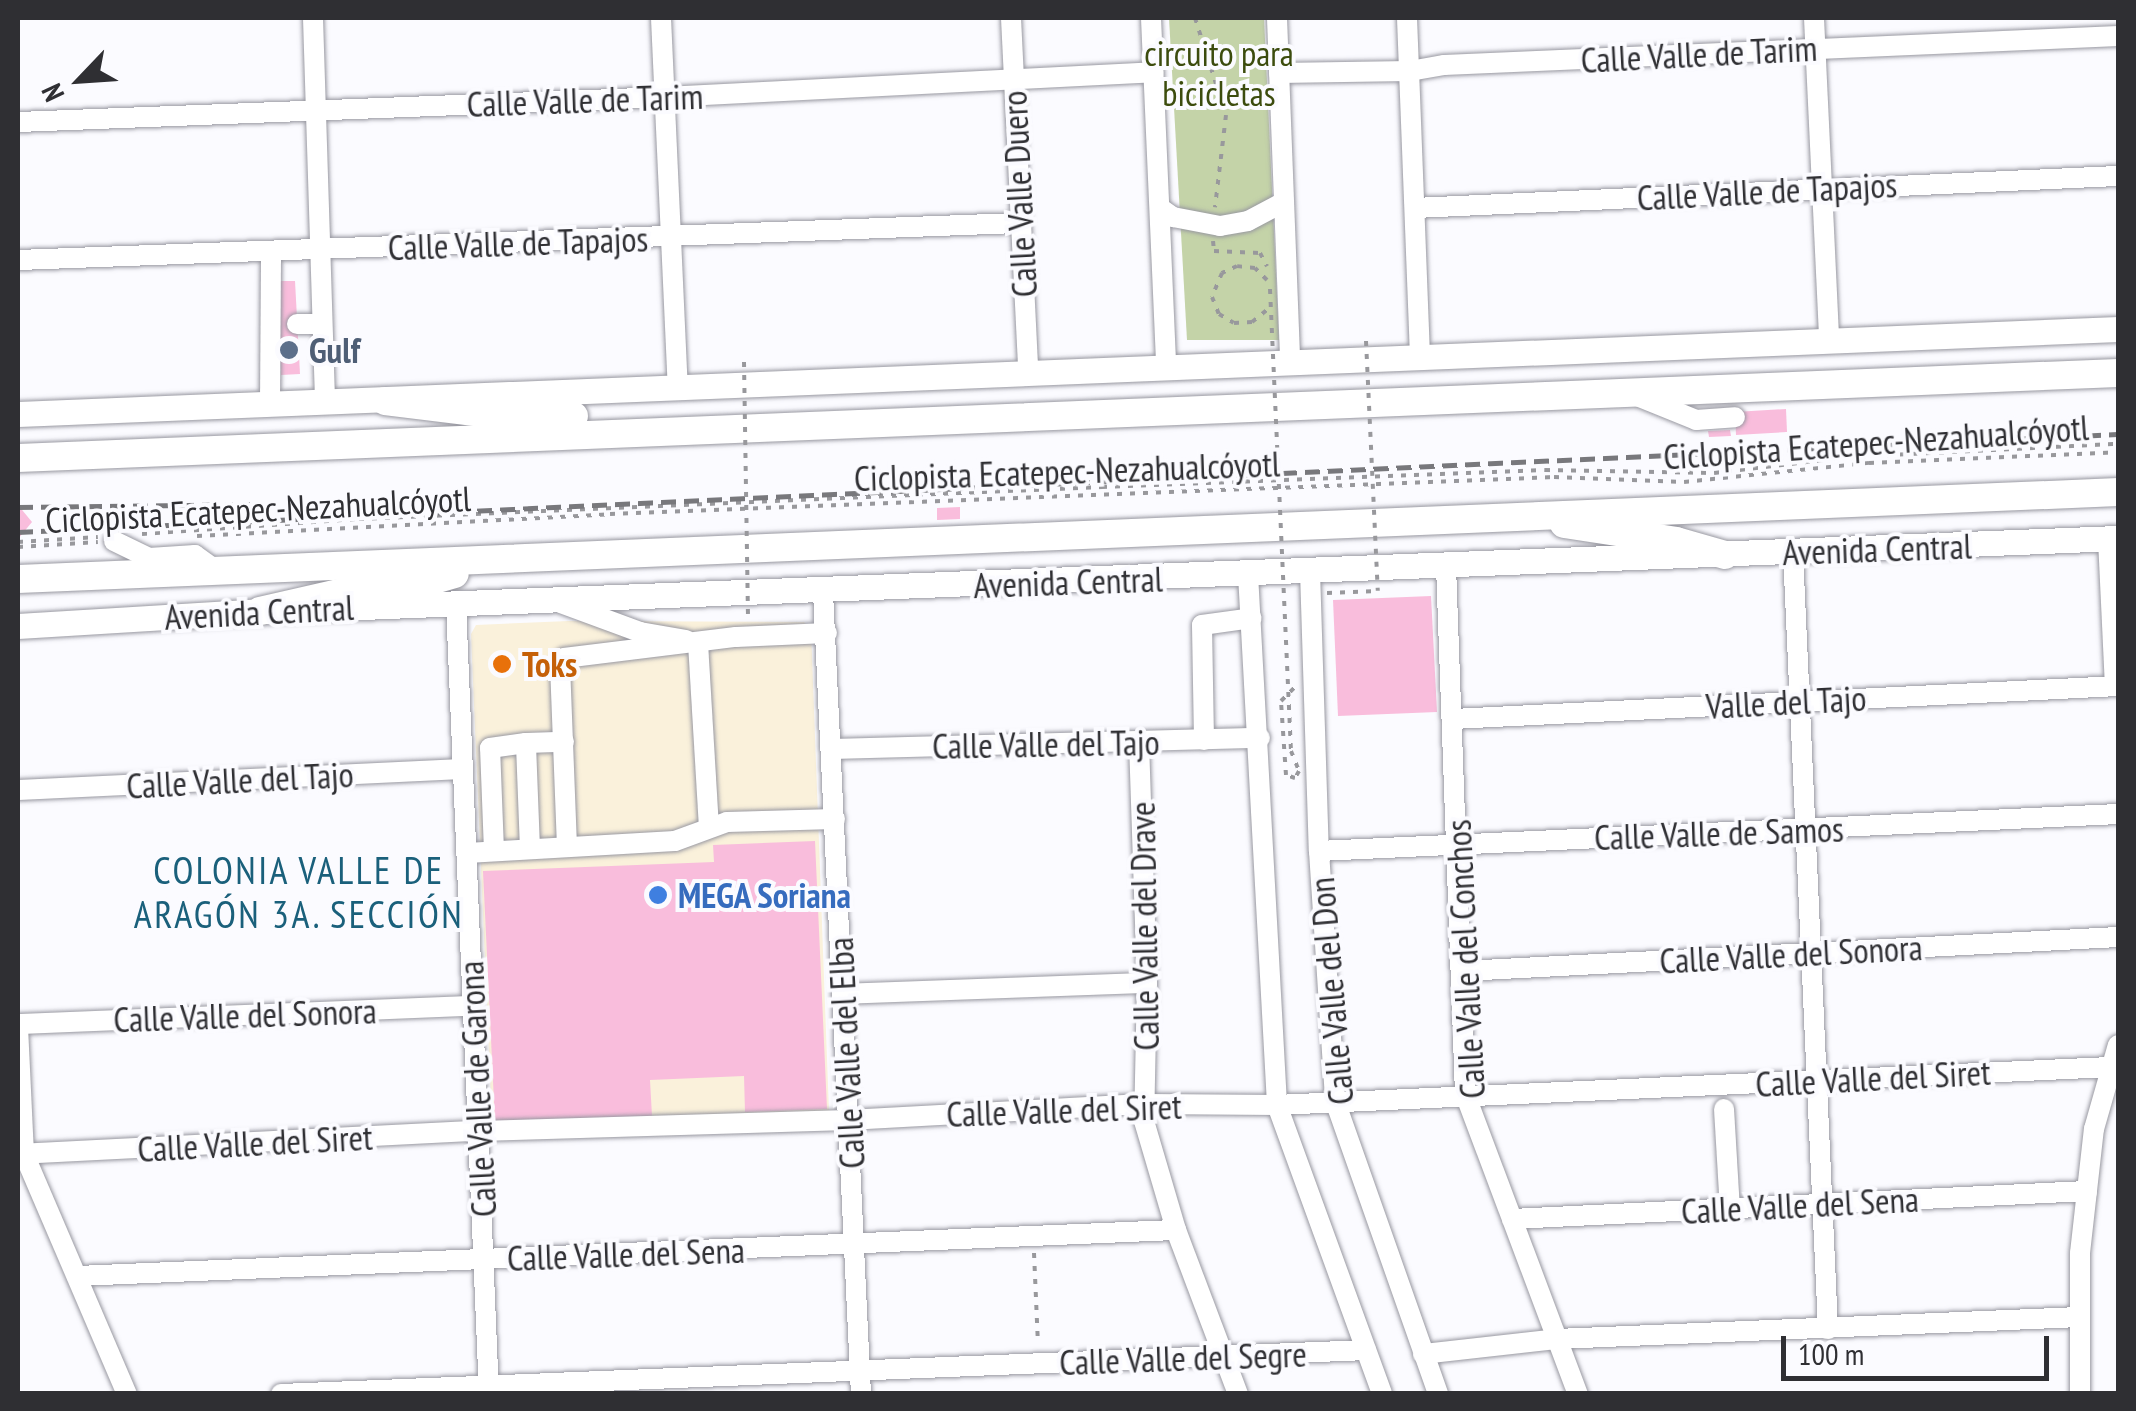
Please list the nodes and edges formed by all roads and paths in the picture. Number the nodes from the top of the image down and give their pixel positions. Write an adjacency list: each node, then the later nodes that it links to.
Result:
1 (313, 18): 16 (street)
2 (661, 18): 15 (street)
3 (1011, 18): 14 (street, Calle Valle Duero)
4 (1150, 18): 12 (street)
5 (1195, 18): 24 (path)
6 (1277, 18): 13 (street)
7 (1407, 18): 11 (street)
8 (1814, 18): 10 (street)
9 (2118, 36): 10 (street, Calle Valle de Tarim)
10 (1815, 49): 11 (street, Calle Valle de Tarim); 19 (street)
11 (1410, 71): 13 (street, Calle Valle de Tarim); 22 (street)
12 (1153, 72): 14 (street, Calle Valle de Tarim); 21 (street)
13 (1280, 73): 20 (street)
14 (1013, 81): 15 (street, Calle Valle de Tarim); 23 (street, Calle Valle Duero)
15 (665, 97): 16 (street, Calle Valle de Tarim); 25 (street)
16 (316, 112): 17 (street, Calle Valle de Tarim); 26 (street)
17 (18, 122)
18 (2118, 176): 19 (street, Calle Valle de Tapajos)
19 (1820, 188): 22 (street, Calle Valle de Tapajos); 33 (street)
20 (1284, 202): 24 (street); 35 (street)
21 (1160, 208): 24 (street); 37 (street)
22 (1415, 208): 34 (street)
23 (1019, 223): 25 (street, Calle Valle de Tapajos); 38 (street, Calle Valle Duero)
24 (1212, 225): 75 (path, bridge)
25 (670, 237): 26 (street, Calle Valle de Tapajos); 40 (street)
26 (320, 251): 27 (street, Calle Valle de Tapajos); 29 (street)
27 (271, 252): 28 (street, Calle Valle de Tapajos); 30 (street)
28 (18, 260)
29 (322, 324): 30 (street); 42 (street)
30 (282, 325): 44 (street)
31 (2118, 329): 33 (main road)
32 (1366, 341): 65 (path, bridge)
33 (1829, 341): 34 (main road)
34 (1420, 354): 35 (main road)
35 (1290, 360): 37 (main road)
36 (744, 362): 71 (path, bridge)
37 (1166, 366): 38 (main road)
38 (1028, 371): 40 (main road)
39 (2118, 373): 41 (highway)
40 (678, 387): 43 (main road)
41 (1628, 393): 46 (street); 47 (highway)
42 (325, 401): 43 (main road); 44 (main road)
43 (385, 401): 47 (highway)
44 (270, 404): 45 (main road)
45 (18, 414)
46 (1735, 418)
47 (704, 427): 50 (highway)
48 (2118, 444): 53 (path)
49 (2118, 452): 53 (path, Ciclopista Ecatepec-Nezahualcóyotl)
50 (18, 458)
51 (2116, 493): 52 (highway, Avenida Central)
52 (1524, 516): 58 (highway); 60 (highway, Avenida Central)
53 (121, 537): 54 (path); 55 (path, Ciclopista Ecatepec-Nezahualcóyotl); 62 (street)
54 (18, 544): 55 (path, Ciclopista Ecatepec-Nezahualcóyotl)
55 (40, 546): 59 (path)
56 (2113, 546): 57 (main road, Avenida Central); 69 (street)
57 (1793, 552): 58 (main road, Avenida Central); 78 (street)
58 (1725, 555): 61 (main road, Avenida Central)
59 (40, 558)
60 (497, 561): 62 (highway, Avenida Central); 70 (highway)
61 (1446, 566): 65 (main road, Avenida Central); 79 (street, Calle Valle del Conchos)
62 (217, 571): 64 (highway, Avenida Central)
63 (1248, 574): 65 (main road, Avenida Central); 66 (main road, Avenida Central); 72 (street, Calle Valle del Don)
64 (18, 580)
65 (1311, 582): 96 (street, Calle Valle del Don)
66 (823, 592): 67 (main road, Avenida Central); 74 (street, Calle Valle del Elba)
67 (556, 601): 68 (main road, Avenida Central); 76 (street)
68 (456, 604): 70 (main road, Avenida Central); 86 (street, Calle Valle de Garona)
69 (2116, 610): 77 (street)
70 (260, 611): 73 (main road, Avenida Central)
71 (748, 618)
72 (1252, 618): 80 (street, Calle Valle del Don); 81 (street)
73 (18, 626)
74 (826, 633): 76 (street); 85 (street, Calle Valle del Elba)
75 (1295, 639)
76 (698, 643): 82 (street); 90 (street)
77 (2117, 686): 78 (street, Valle del Tajo)
78 (1802, 702): 79 (street, Valle del Tajo); 91 (street)
79 (1453, 719): 92 (street, Calle Valle del Conchos)
80 (1260, 738): 81 (street, Calle Valle del Tajo); 111 (street, Calle Valle del Don)
81 (1204, 740): 83 (street, Calle Valle del Tajo)
82 (564, 742): 84 (street); 93 (street)
83 (1139, 742): 85 (street, Calle Valle del Tajo); 101 (street, Calle Valle del Drave)
84 (526, 743): 94 (street); 95 (street)
85 (832, 749): 89 (street, Calle Valle del Elba)
86 (463, 770): 87 (street, Calle Valle del Tajo); 97 (street, Calle Valle de Garona)
87 (18, 790)
88 (2118, 814): 91 (street, Calle Valle de Samos)
89 (836, 819): 90 (street); 102 (street, Calle Valle del Elba)
90 (710, 827): 93 (street)
91 (1806, 830): 92 (street, Calle Valle de Samos); 99 (street)
92 (1457, 844): 96 (street, Calle Valle de Samos); 100 (street, Calle Valle del Conchos)
93 (566, 847): 94 (street)
94 (530, 849): 95 (street)
95 (494, 851): 97 (street)
96 (1319, 851): 109 (street, Calle Valle del Don)
97 (467, 853): 103 (street, Calle Valle de Garona)
98 (2118, 936): 99 (street, Calle Valle del Sonora)
99 (1812, 953): 100 (street, Calle Valle del Sonora); 107 (street)
100 (1463, 971): 108 (street, Calle Valle del Conchos)
101 (1146, 983): 102 (street); 110 (street, Calle Valle del Drave)
102 (843, 994): 113 (street, Calle Valle del Elba)
103 (472, 1006): 104 (street, Calle Valle del Sonora); 114 (street, Calle Valle de Garona)
104 (18, 1025): 115 (street)
105 (2118, 1045): 106 (street)
106 (2111, 1067): 107 (street, Calle Valle del Siret); 116 (street)
107 (1816, 1082): 108 (street, Calle Valle del Siret); 117 (street)
108 (1465, 1094): 109 (street, Calle Valle del Siret); 119 (street, Calle Valle del Conchos)
109 (1334, 1101): 111 (street, Calle Valle del Siret); 130 (street, Calle Valle del Don)
110 (1148, 1104): 111 (street, Calle Valle del Siret); 113 (street, Calle Valle del Siret); 120 (street, Calle Valle del Drave)
111 (1277, 1106): 128 (street, Calle Valle del Don)
112 (1724, 1110): 118 (street)
113 (848, 1120): 114 (street, Calle Valle del Siret); 122 (street, Calle Valle del Elba)
114 (480, 1131): 115 (street, Calle Valle del Siret); 123 (street, Calle Valle de Garona)
115 (21, 1154): 124 (street)
116 (2087, 1191): 117 (street, Calle Valle del Sena); 125 (street)
117 (1823, 1205): 118 (street, Calle Valle del Sena); 126 (street)
118 (1730, 1209): 119 (street, Calle Valle del Sena)
119 (1512, 1218): 127 (street, Calle Valle del Conchos)
120 (1176, 1230): 121 (street, Calle Valle del Sena); 129 (street, Calle Valle del Drave)
121 (1033, 1235): 122 (street, Calle Valle del Sena); 131 (path)
122 (854, 1245): 123 (street, Calle Valle del Sena); 132 (street, Calle Valle del Elba)
123 (484, 1260): 124 (street, Calle Valle del Sena); 133 (street, Calle Valle de Garona)
124 (77, 1276): 134 (street)
125 (2079, 1317): 126 (street); 141 (street)
126 (1828, 1329): 127 (street)
127 (1557, 1339): 130 (street); 140 (street, Calle Valle del Conchos)
128 (1366, 1350): 129 (street, Calle Valle del Segre); 138 (street, Calle Valle del Don)
129 (1225, 1354): 131 (street, Calle Valle del Segre); 137 (street, Calle Valle del Drave)
130 (1423, 1354): 139 (street, Calle Valle del Don)
131 (1039, 1364): 132 (street, Calle Valle del Segre)
132 (860, 1370): 133 (street, Calle Valle del Segre); 136 (street, Calle Valle del Elba)
133 (489, 1390): 135 (street, Calle Valle del Segre)
134 (127, 1394)
135 (281, 1394)
136 (861, 1394)
137 (1238, 1394)
138 (1382, 1394)
139 (1438, 1394)
140 (1578, 1394)
141 (2080, 1394)

